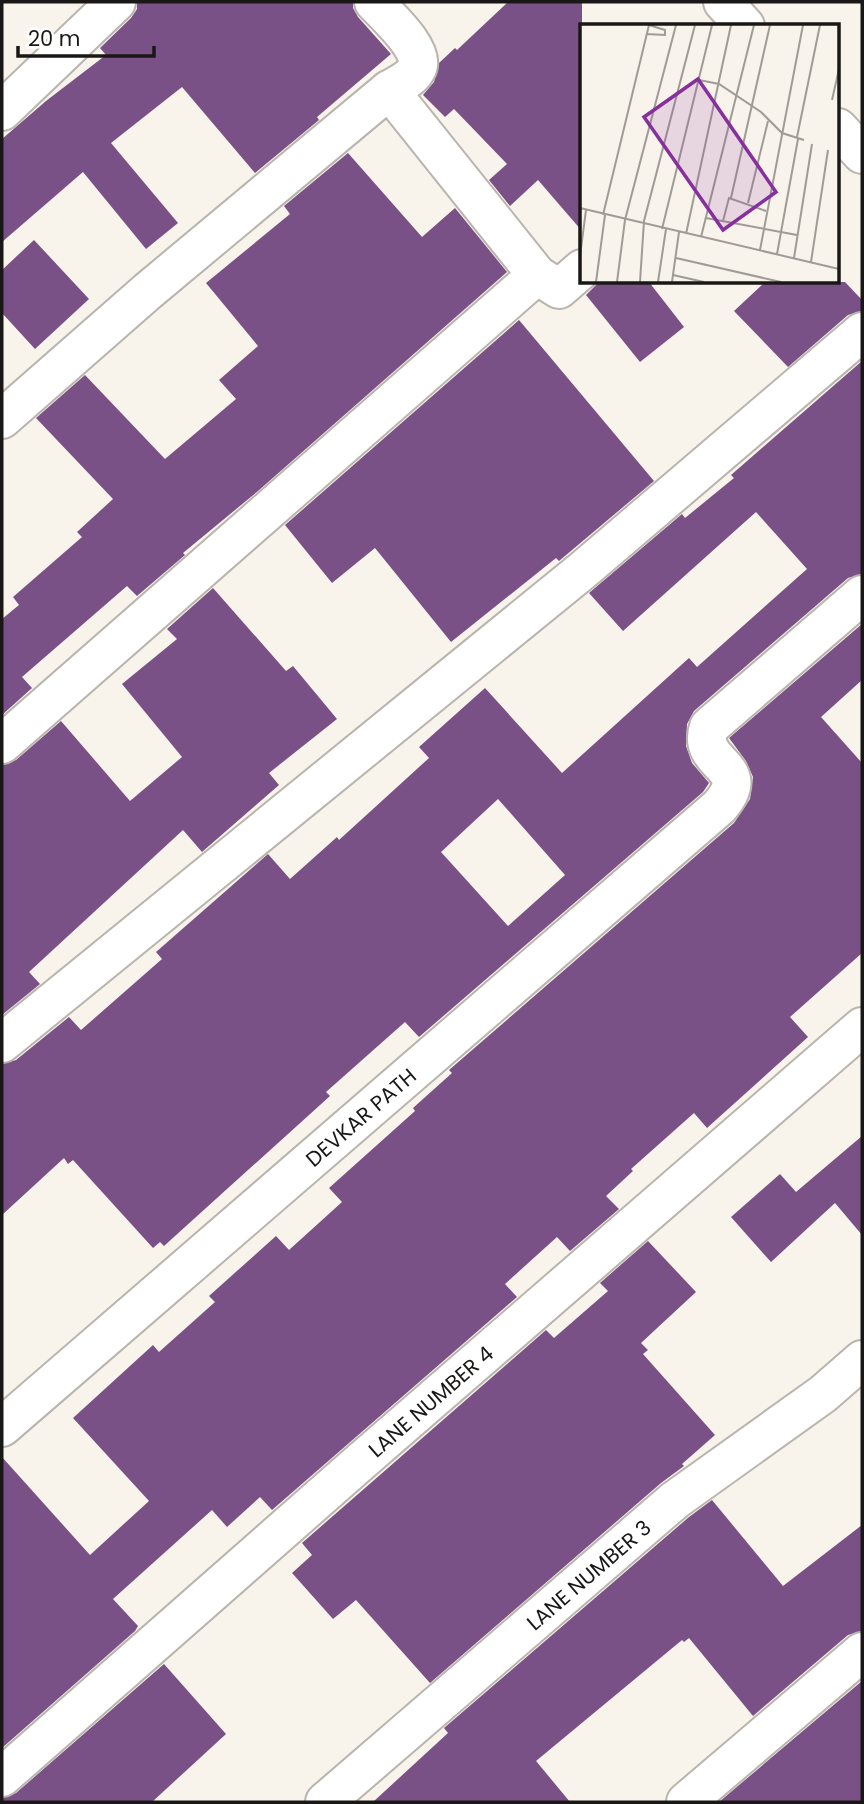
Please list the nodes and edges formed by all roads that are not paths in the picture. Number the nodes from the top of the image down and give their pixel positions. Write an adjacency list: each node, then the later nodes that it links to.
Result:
1 (116, 2): 6 (street)
2 (374, 2): 5 (street)
3 (723, 2): 4 (street)
4 (743, 24)
5 (389, 90): 10 (street); 12 (street)
6 (2, 111)
7 (840, 130): 8 (street)
8 (862, 154)
9 (580, 271): 10 (street)
10 (537, 275): 14 (street)
11 (862, 332): 16 (street)
12 (2, 419)
13 (862, 594): 18 (street, DEVKAR PATH)
14 (2, 744)
15 (862, 1027): 20 (street, LANE NUMBER 4)
16 (2, 1043)
17 (862, 1360): 23 (street, LANE NUMBER 3)
18 (2, 1427)
19 (862, 1652): 24 (street)
20 (2, 1777)
21 (2, 1788): 22 (street)
22 (15, 1802)
23 (326, 1802)
24 (686, 1802)

